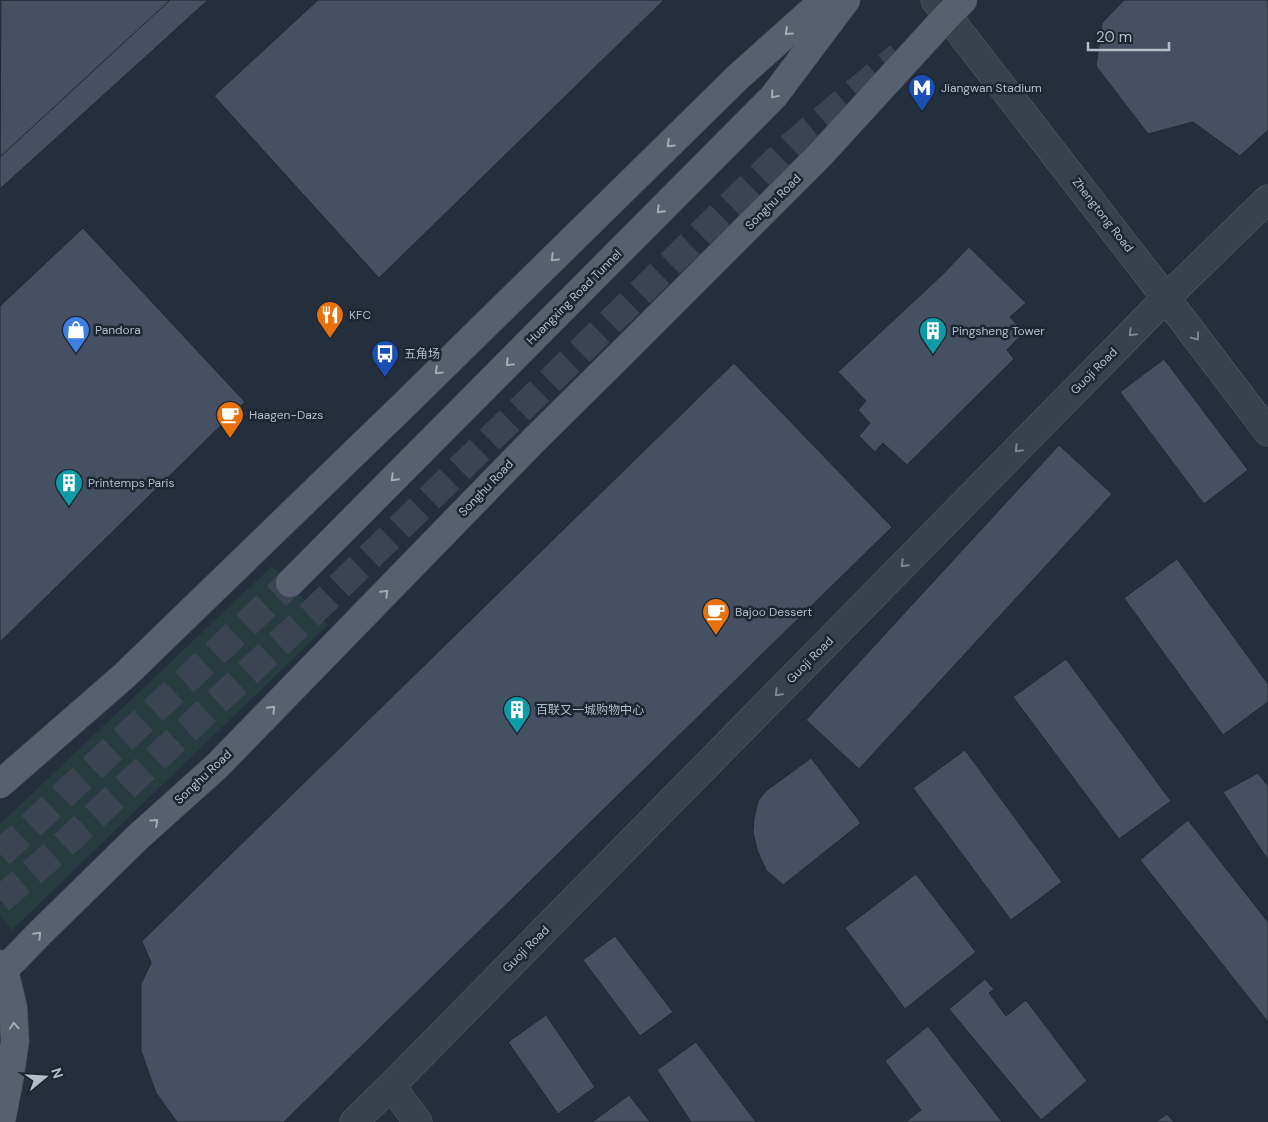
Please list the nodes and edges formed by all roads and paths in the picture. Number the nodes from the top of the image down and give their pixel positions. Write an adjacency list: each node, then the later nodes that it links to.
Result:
1 (824, 0): 8 (main road, one-way to 8)
2 (846, 0): 7 (main road, Huangxing Road Tunnel, one-way to 7)
3 (949, 5): 5 (street, Zhengtong Road); 9 (main road, Songhu Road, one-way to 3)
4 (1268, 199): 5 (street, Guoji Road)
5 (1166, 298): 6 (street, Zhengtong Road, one-way to 6); 11 (street, Guoji Road, one-way to 11)
6 (1268, 432)
7 (290, 583)
8 (0, 784)
9 (2, 967): 10 (main road, one-way to 9)
10 (10, 1074): 12 (main road); 13 (main road)
11 (391, 1086): 14 (street, Guoji Road); 15 (street)
12 (1, 1122)
13 (18, 1122)
14 (354, 1122)
15 (418, 1122)

